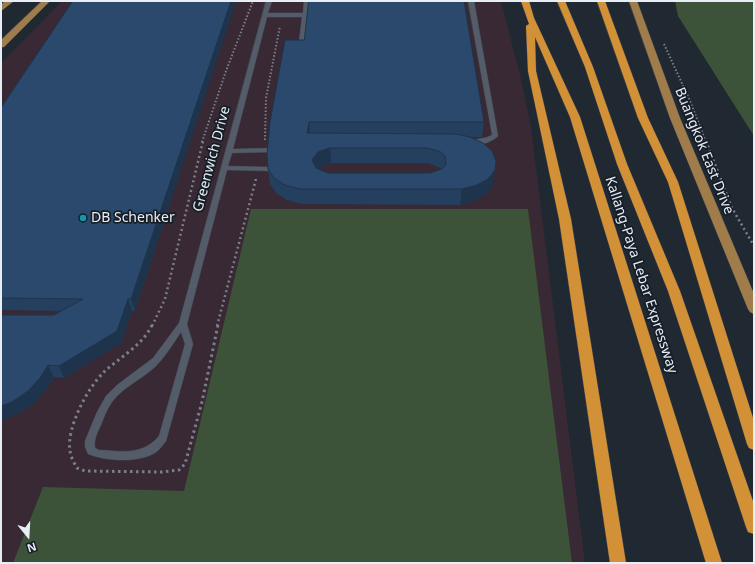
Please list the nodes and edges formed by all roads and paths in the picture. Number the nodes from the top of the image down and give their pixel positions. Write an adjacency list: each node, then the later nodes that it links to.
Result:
1 (10, 1): 11 (main road)
2 (46, 1): 17 (main road)
3 (253, 1): 26 (path)
4 (269, 1): 12 (lane, Greenwich Drive)
5 (307, 1): 13 (lane)
6 (471, 1): 19 (lane)
7 (525, 1): 15 (highway, Kallang-Paya Lebar Expressway)
8 (561, 1): 31 (highway, Kallang-Paya Lebar Expressway)
9 (601, 1): 29 (highway)
10 (633, 1): 27 (main road, Buangkok East Drive)
11 (1, 9)
12 (265, 15): 14 (lane); 21 (lane, Greenwich Drive)
13 (306, 15): 14 (lane); 18 (lane)
14 (279, 16): 20 (path)
15 (530, 18): 32 (highway); 33 (highway, Kallang-Paya Lebar Expressway)
16 (661, 38): 25 (path)
17 (1, 45)
18 (301, 54)
19 (459, 141)
20 (268, 150): 21 (lane)
21 (229, 151): 22 (lane, Greenwich Drive)
22 (225, 168): 23 (lane); 28 (lane, Greenwich Drive)
23 (258, 169): 24 (lane); 30 (path)
24 (269, 169)
25 (754, 246)
26 (165, 299)
27 (754, 309)
28 (183, 324): 28 (lane, Greenwich Drive)
29 (754, 444)
30 (74, 463)
31 (754, 527)
32 (618, 563)
33 (714, 563)

